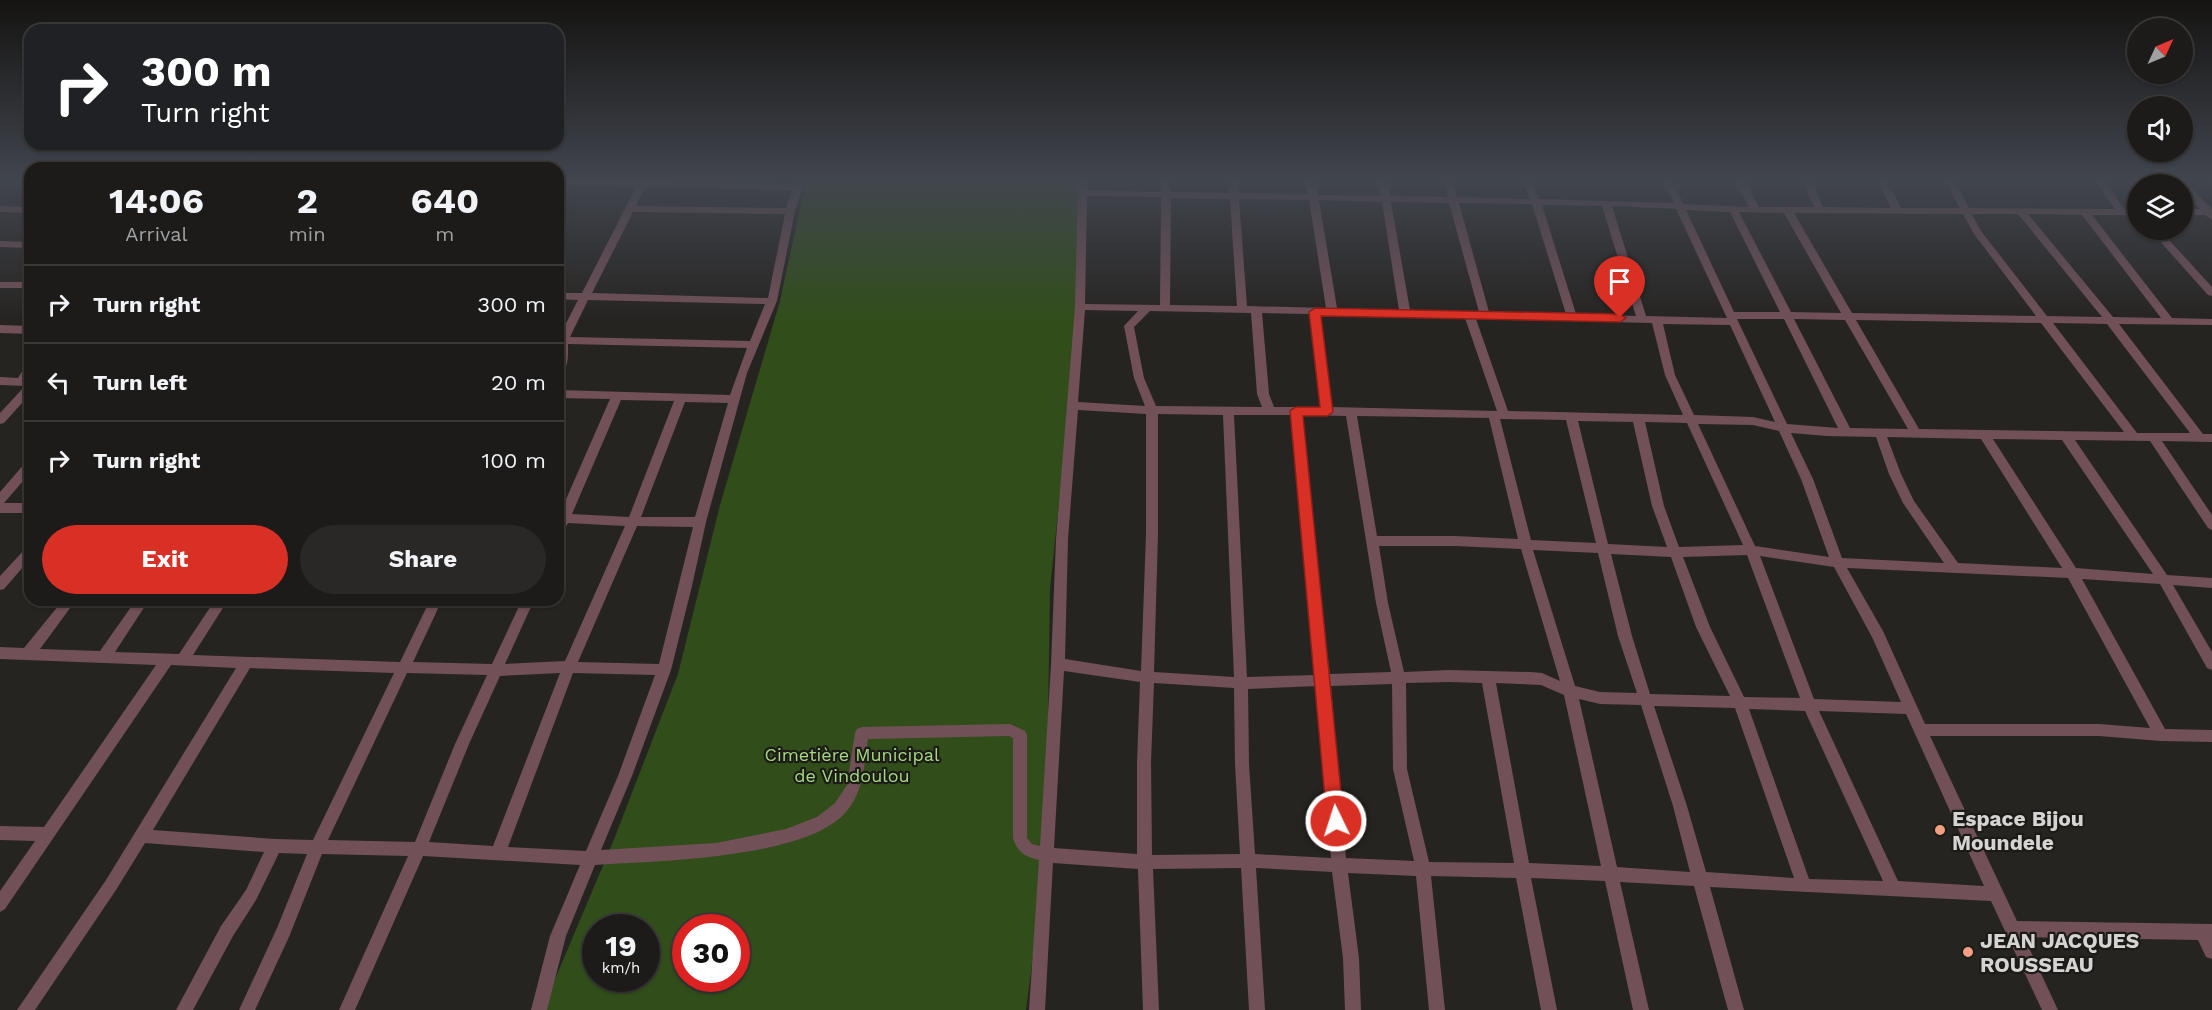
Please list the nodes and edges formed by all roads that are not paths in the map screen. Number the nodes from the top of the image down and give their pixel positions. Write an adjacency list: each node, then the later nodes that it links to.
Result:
1 (619, 228): 23 (street)
2 (787, 228): 25 (street)
3 (1082, 228): 26 (street)
4 (1166, 228): 28 (street)
5 (1236, 228): 29 (street)
6 (1319, 228): 31 (street)
7 (1392, 228): 33 (street)
8 (1461, 228): 35 (street)
9 (1544, 228): 38 (street)
10 (1614, 228): 41 (street)
11 (1691, 228): 39 (street)
12 (1742, 228): 36 (street)
13 (1796, 228): 37 (street)
14 (1975, 228): 40 (street)
15 (2034, 228): 42 (street)
16 (2097, 228): 44 (street)
17 (2163, 240): 22 (street)
18 (0, 244): 19 (street)
19 (24, 245)
20 (0, 285): 21 (street)
21 (24, 285)
22 (2212, 293)
23 (584, 297): 24 (street); 25 (street); 48 (street)
24 (564, 299)
25 (772, 300): 50 (street)
26 (1080, 307): 27 (street); 58 (street)
27 (1146, 309): 28 (street); 59 (street)
28 (1165, 309): 29 (street)
29 (1242, 309): 30 (street)
30 (1256, 309): 32 (street); 62 (street)
31 (1332, 311): 32 (street); 33 (street)
32 (1315, 312): 63 (street)
33 (1406, 313): 34 (street)
34 (1469, 314): 35 (street); 65 (street)
35 (1485, 315): 38 (street)
36 (1785, 315): 37 (street); 39 (street); 71 (street)
37 (1846, 316): 40 (street); 72 (street)
38 (1572, 317): 41 (street)
39 (1733, 318): 43 (street); 70 (street)
40 (2044, 318): 42 (street); 76 (street)
41 (1642, 319): 43 (street)
42 (2109, 320): 44 (street); 78 (street)
43 (1657, 321): 68 (street)
44 (2169, 321): 45 (street)
45 (2212, 322)
46 (0, 329): 47 (street)
47 (24, 330)
48 (564, 338)
49 (564, 340): 50 (street)
50 (753, 345): 57 (street)
51 (0, 381): 52 (street)
52 (24, 384)
53 (24, 388): 69 (street)
54 (564, 394): 55 (street)
55 (618, 395): 56 (street); 83 (street)
56 (682, 396): 57 (street); 85 (street)
57 (735, 399): 86 (street)
58 (1072, 406): 59 (street); 111 (street)
59 (1152, 410): 60 (street); 117 (street)
60 (1228, 410): 62 (street); 121 (street)
61 (1296, 411): 62 (street); 63 (street); 120 (street)
62 (1270, 412)
63 (1327, 412): 64 (street)
64 (1351, 413): 65 (street); 88 (street)
65 (1499, 416): 66 (street); 89 (street)
66 (1570, 417): 67 (street); 90 (street)
67 (1638, 418): 68 (street); 92 (street)
68 (1691, 419): 70 (street); 91 (street)
69 (0, 420)
70 (1784, 428): 71 (street); 93 (street)
71 (1846, 432): 73 (street)
72 (1915, 432): 73 (street); 74 (street)
73 (1880, 433): 95 (street)
74 (1984, 434): 75 (street); 96 (street)
75 (2065, 435): 76 (street); 97 (street)
76 (2135, 438): 77 (street)
77 (2154, 438): 78 (street); 87 (street)
78 (2206, 438)
79 (24, 472): 80 (street)
80 (0, 500)
81 (0, 508): 82 (street)
82 (24, 508)
83 (564, 512)
84 (564, 518): 85 (street)
85 (633, 522): 86 (street); 114 (street)
86 (700, 522): 116 (street)
87 (2212, 525)
88 (1373, 541): 89 (street); 119 (street)
89 (1526, 546): 90 (street); 122 (street)
90 (1604, 549): 92 (street); 123 (street)
91 (1751, 550): 92 (street); 93 (street); 125 (street)
92 (1676, 552): 124 (street)
93 (1838, 563): 95 (street); 126 (street)
94 (24, 564): 99 (street)
95 (1955, 569): 96 (street)
96 (2072, 573): 97 (street); 128 (street)
97 (2163, 579): 98 (street); 112 (street)
98 (2212, 583)
99 (0, 585)
100 (65, 606): 106 (street)
101 (139, 606): 107 (street)
102 (218, 606): 109 (street)
103 (433, 606): 113 (street)
104 (525, 606): 115 (street)
105 (1, 655): 106 (street)
106 (27, 655): 107 (street)
107 (102, 658): 108 (street)
108 (167, 660): 109 (street); 131 (street)
109 (182, 661): 110 (street)
110 (246, 663): 113 (street); 132 (street)
111 (1058, 664): 117 (street); 137 (street)
112 (2212, 664)
113 (404, 666): 115 (street); 134 (street)
114 (569, 667): 115 (street); 116 (street); 136 (street)
115 (497, 670): 135 (street)
116 (664, 670): 138 (street)
117 (1145, 677): 121 (street); 140 (street)
118 (1488, 677): 119 (street); 122 (street); 143 (street)
119 (1399, 678): 120 (street); 142 (street)
120 (1324, 680): 121 (street); 141 (street)
121 (1241, 683): 139 (street)
122 (1570, 691): 123 (street); 144 (street)
123 (1647, 699): 124 (street); 145 (street)
124 (1741, 705): 125 (street); 146 (street)
125 (1810, 706): 126 (street); 147 (street)
126 (1911, 708): 127 (street)
127 (1921, 730): 128 (street); 148 (street)
128 (2161, 735): 129 (street)
129 (2212, 736)
130 (0, 833): 131 (street)
131 (49, 834): 149 (street)
132 (140, 837): 133 (street); 153 (street)
133 (275, 846): 134 (street); 154 (street)
134 (317, 847): 135 (street); 155 (street)
135 (419, 849): 136 (street); 156 (street)
136 (498, 853): 138 (street)
137 (1046, 855): 138 (street); 140 (street); 158 (street)
138 (591, 858): 157 (street)
139 (1250, 861): 140 (street); 141 (street); 160 (street)
140 (1145, 862): 159 (street)
141 (1339, 864): 142 (street); 161 (street)
142 (1424, 869): 143 (street); 162 (street)
143 (1524, 870): 144 (street); 163 (street)
144 (1610, 874): 145 (street); 164 (street)
145 (1701, 879): 146 (street); 165 (street)
146 (1804, 886): 147 (street)
147 (1894, 890): 148 (street)
148 (1996, 894): 150 (street)
149 (0, 904)
150 (2012, 929): 151 (street); 166 (street)
151 (2207, 932): 152 (street)
152 (2212, 951)
153 (25, 1010)
154 (184, 1010)
155 (247, 1010)
156 (347, 1010)
157 (539, 1010)
158 (1037, 1010)
159 (1150, 1010)
160 (1257, 1010)
161 (1353, 1010)
162 (1437, 1010)
163 (1549, 1010)
164 (1641, 1010)
165 (1736, 1010)
166 (2050, 1010)

